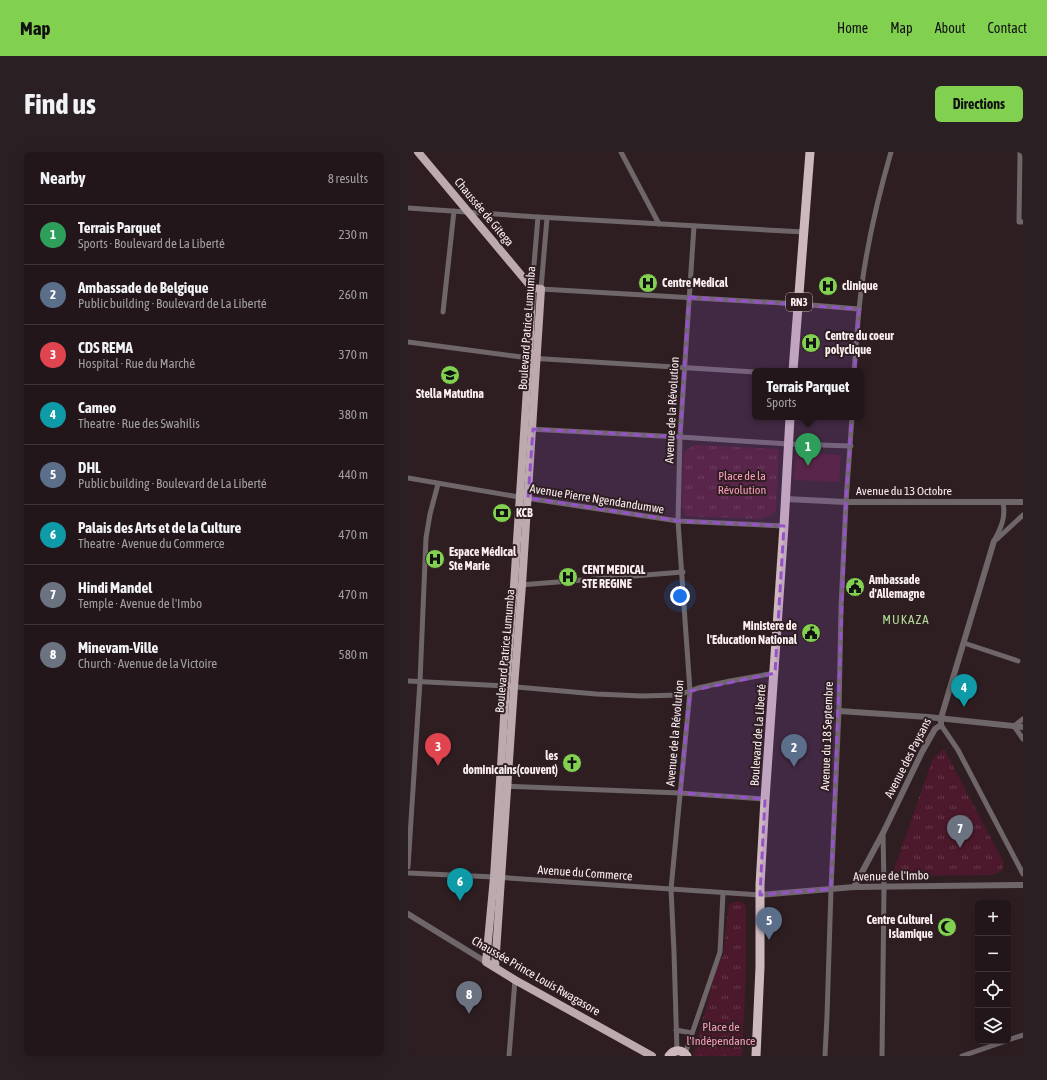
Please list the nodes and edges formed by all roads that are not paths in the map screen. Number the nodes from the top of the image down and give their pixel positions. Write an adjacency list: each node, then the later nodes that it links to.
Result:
1 (418, 152): 8 (main road, Chaussée de Gitega)
2 (621, 152): 12 (street)
3 (810, 152): 14 (highway, RN3)
4 (891, 152): 19 (street)
5 (1020, 152): 11 (street)
6 (408, 208): 7 (street)
7 (454, 211): 8 (street); 20 (street)
8 (469, 212): 9 (street); 15 (main road, Chaussée de Gitega)
9 (538, 217): 10 (street); 15 (street, Boulevard Patrice Lumumba)
10 (547, 218): 12 (street); 16 (street, Boulevard Patrice Lumumba)
11 (1023, 222)
12 (659, 224): 13 (street)
13 (694, 226): 14 (street); 17 (street, Avenue de la Révolution)
14 (804, 232): 18 (highway, RN3)
15 (532, 288): 16 (main road); 22 (main road, Boulevard Patrice Lumumba)
16 (541, 289): 17 (street); 22 (main road, Boulevard Patrice Lumumba)
17 (689, 297): 18 (street); 23 (street, Avenue de la Révolution)
18 (799, 304): 19 (street); 24 (highway, RN3)
19 (859, 309): 25 (street)
20 (443, 312)
21 (408, 342): 22 (street)
22 (533, 358): 23 (street); 29 (main road, Boulevard Patrice Lumumba)
23 (684, 367): 26 (street); 30 (street, Avenue de la Révolution)
24 (793, 368)
25 (854, 368)
26 (752, 372)
27 (790, 420): 31 (highway, Boulevard de La Liberté)
28 (852, 420): 32 (street, Avenue du 18 Septembre)
29 (528, 429): 30 (street); 35 (main road, Boulevard Patrice Lumumba)
30 (680, 436): 31 (street); 41 (street, Avenue de la Révolution)
31 (789, 444): 32 (street); 36 (highway, Boulevard de La Liberté)
32 (851, 446): 37 (street, Avenue du 18 Septembre)
33 (408, 478): 34 (street, Avenue Pierre Ngendandumwe)
34 (438, 484): 35 (street, Avenue Pierre Ngendandumwe); 50 (street)
35 (524, 498): 41 (street, Avenue Pierre Ngendandumwe); 45 (main road, Boulevard Patrice Lumumba)
36 (786, 500): 37 (street, Avenue du 13 Octobre); 42 (highway, Boulevard de La Liberté)
37 (846, 502): 39 (street, Avenue du 13 Octobre); 53 (street, Avenue du 18 Septembre)
38 (1023, 502): 39 (street, Avenue du 13 Octobre)
39 (1004, 503): 43 (street, Avenue des Paysans)
40 (1023, 515): 43 (street)
41 (678, 521): 42 (street, Avenue Pierre Ngendandumwe); 44 (street, Avenue de la Révolution)
42 (784, 526): 48 (highway, Boulevard de La Liberté)
43 (994, 541): 46 (street, Avenue des Paysans)
44 (683, 572): 45 (street); 52 (street, Avenue de la Révolution)
45 (518, 586): 51 (main road, Boulevard Patrice Lumumba)
46 (964, 643): 47 (street); 55 (street, Avenue des Paysans)
47 (1018, 662)
48 (775, 673): 52 (street); 61 (highway, Boulevard de La Liberté)
49 (408, 681): 50 (street)
50 (420, 682): 51 (street); 63 (street)
51 (510, 687): 52 (street); 59 (main road, Boulevard Patrice Lumumba)
52 (690, 691): 60 (street, Avenue de la Révolution)
53 (839, 711): 55 (street); 71 (street, Avenue du 18 Septembre)
54 (1023, 719): 56 (street)
55 (941, 722): 56 (street); 62 (street, Avenue des Paysans); 65 (street)
56 (1014, 726): 57 (street); 58 (street)
57 (1023, 727)
58 (1023, 739)
59 (504, 786): 60 (street); 66 (main road, Boulevard Patrice Lumumba)
60 (680, 793): 61 (street); 70 (street, Avenue de la Révolution)
61 (765, 799): 73 (highway, Boulevard de La Liberté)
62 (883, 833): 68 (street, Avenue des Paysans); 69 (street)
63 (408, 868)
64 (408, 873): 66 (street, Avenue du Commerce)
65 (1023, 874)
66 (498, 878): 70 (street, Avenue du Commerce); 75 (main road, Boulevard Patrice Lumumba); 76 (main road, Boulevard Patrice Lumumba)
67 (1023, 885): 69 (street, Avenue de l'Imbo)
68 (854, 887): 69 (street, Avenue de l'Imbo); 71 (street, Avenue de l'Imbo)
69 (884, 887): 88 (street)
70 (671, 889): 72 (street, Avenue du Commerce); 78 (street, Avenue de la Révolution)
71 (831, 889): 73 (street, Avenue de l'Imbo); 87 (street, Avenue du 18 Septembre)
72 (723, 893): 73 (street, Avenue du Commerce); 79 (street)
73 (760, 895): 86 (highway, Boulevard de La Liberté)
74 (408, 914): 75 (street, Chaussée Prince Louis Rwagasore)
75 (486, 962): 76 (main road, Chaussée Prince Louis Rwagasore)
76 (495, 967): 77 (main road, Chaussée Prince Louis Rwagasore)
77 (515, 980): 84 (street); 85 (main road, Chaussée Prince Louis Rwagasore)
78 (676, 1030): 79 (street); 83 (street, Avenue de la Révolution)
79 (692, 1033): 83 (street)
80 (1022, 1037): 81 (street)
81 (1011, 1040)
82 (998, 1044): 89 (street)
83 (680, 1054)
84 (509, 1056)
85 (652, 1056)
86 (756, 1056)
87 (825, 1056)
88 (882, 1056)
89 (962, 1056)

